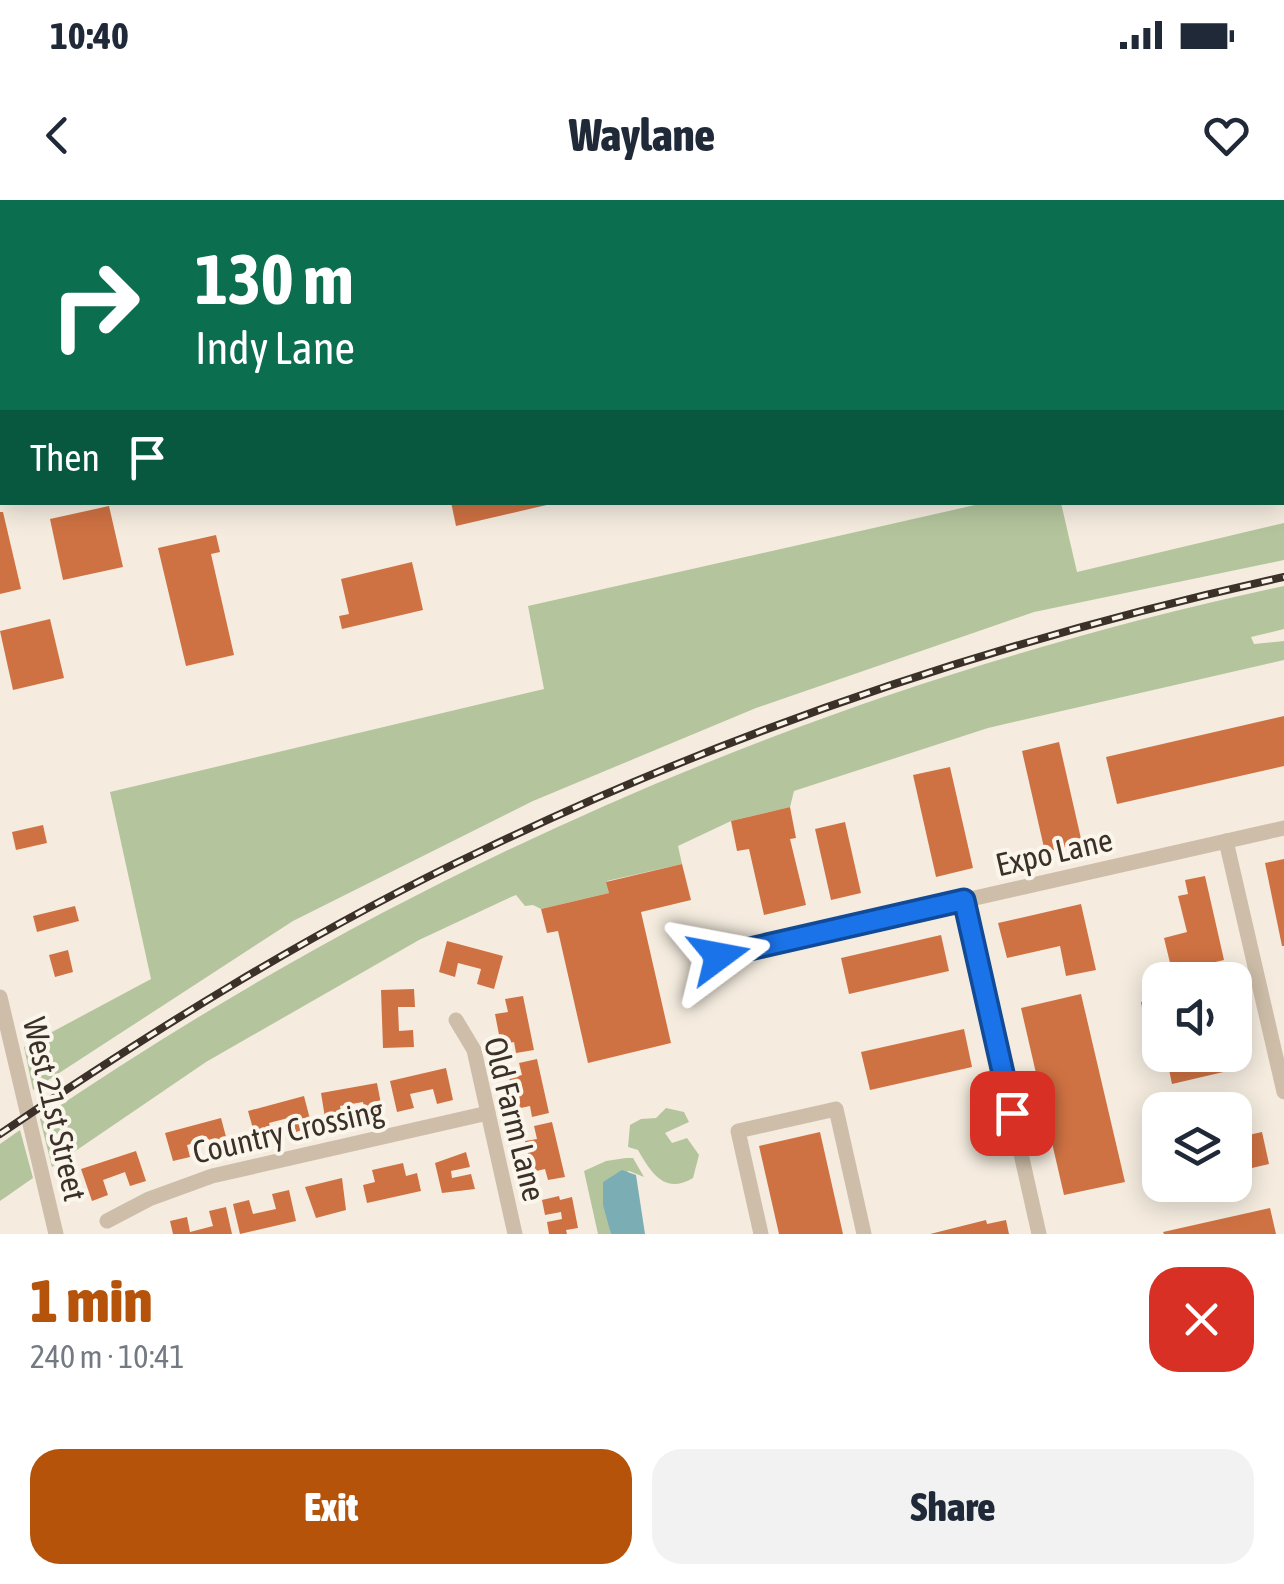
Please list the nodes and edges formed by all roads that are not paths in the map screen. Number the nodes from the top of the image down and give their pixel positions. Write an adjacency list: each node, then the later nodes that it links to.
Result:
1 (1284, 828): 2 (street, Expo Lane)
2 (1226, 841): 3 (street, Expo Lane); 7 (street)
3 (964, 900): 4 (street, Expo Lane); 14 (street)
4 (719, 956)
5 (0, 997): 10 (street, West 21st Street)
6 (456, 1020): 8 (street, Old Farm Lane)
7 (1284, 1092)
8 (488, 1112): 9 (street, Country Crossing); 11 (street, Old Farm Lane)
9 (107, 1222)
10 (56, 1234)
11 (516, 1234)
12 (760, 1234): 13 (street)
13 (864, 1234)
14 (1039, 1234)

